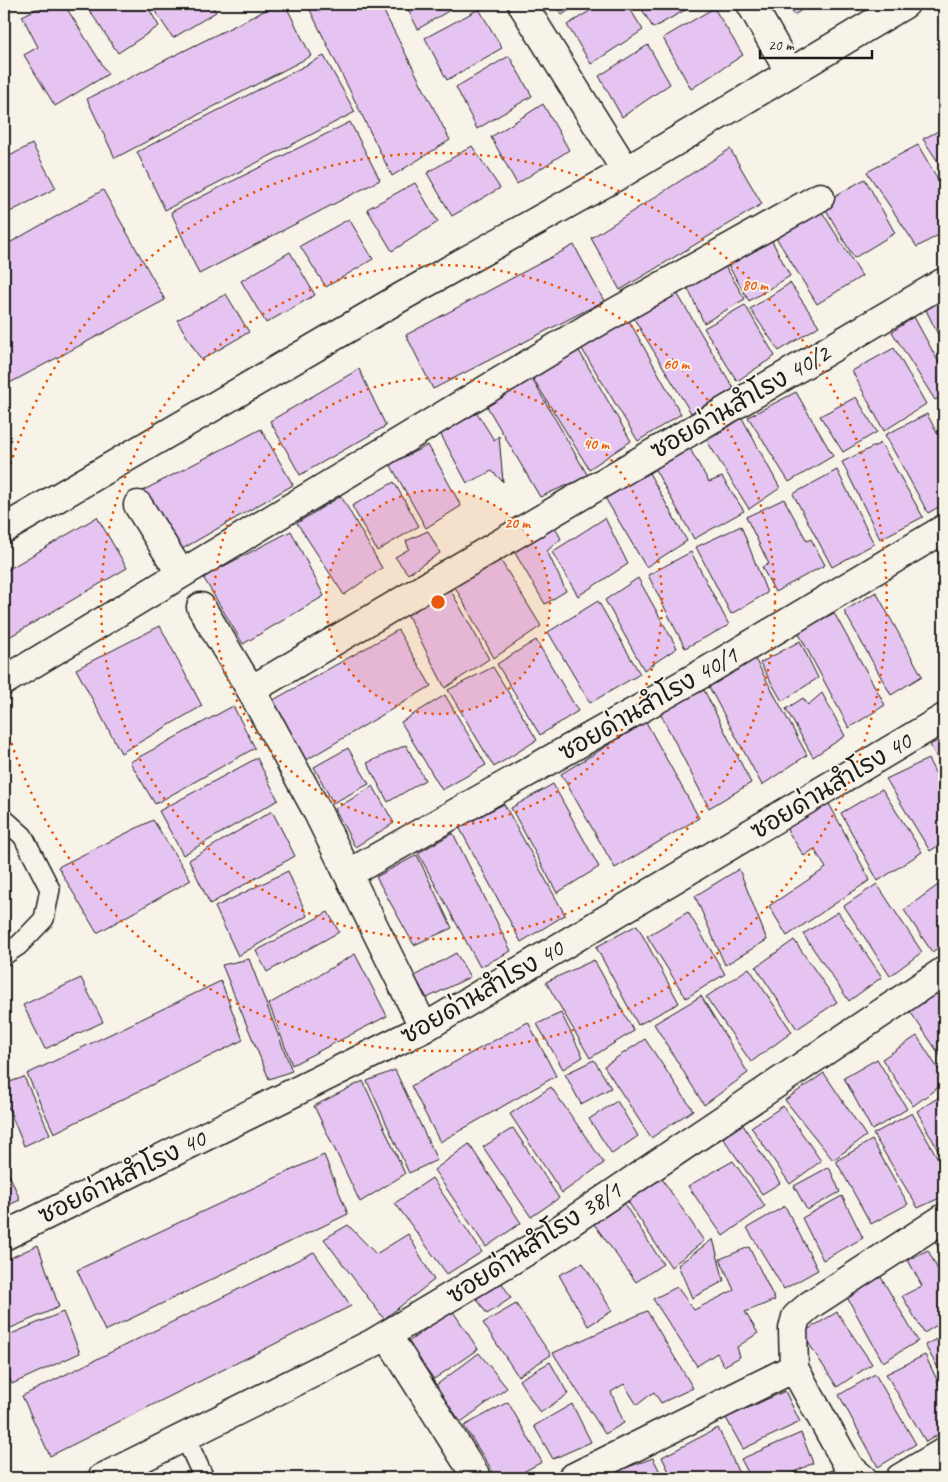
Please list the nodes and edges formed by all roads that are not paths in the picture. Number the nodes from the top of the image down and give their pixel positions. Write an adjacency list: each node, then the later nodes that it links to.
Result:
1 (522, 4): 5 (street)
2 (751, 4): 4 (street)
3 (906, 4): 4 (street)
4 (790, 73): 5 (street)
5 (626, 170): 9 (street)
6 (820, 197): 11 (street)
7 (944, 282): 14 (street, ซอยด่านสำโรง 40/2)
8 (138, 505): 11 (street)
9 (4, 529)
10 (944, 529): 17 (street, ซอยด่านสำโรง 40/1)
11 (181, 574): 13 (street)
12 (201, 607): 14 (street)
13 (4, 681)
14 (251, 690): 17 (street)
15 (944, 718): 20 (street, ซอยด่านสำโรง 40)
16 (4, 819): 18 (lane)
17 (348, 874): 20 (street)
18 (4, 955)
19 (944, 971): 23 (street, ซอยด่านสำโรง 38/1)
20 (424, 1028): 22 (street, ซอยด่านสำโรง 40)
21 (944, 1218): 24 (street)
22 (4, 1236)
23 (387, 1336): 25 (street, ซอยด่านสำโรง 38/1); 29 (street)
24 (794, 1368): 30 (street); 31 (street)
25 (185, 1437): 27 (street, ซอยด่านสำโรง 38/1); 28 (lane)
26 (944, 1452): 32 (street)
27 (102, 1478)
28 (204, 1478)
29 (478, 1478)
30 (572, 1478)
31 (862, 1478)
32 (900, 1478)

